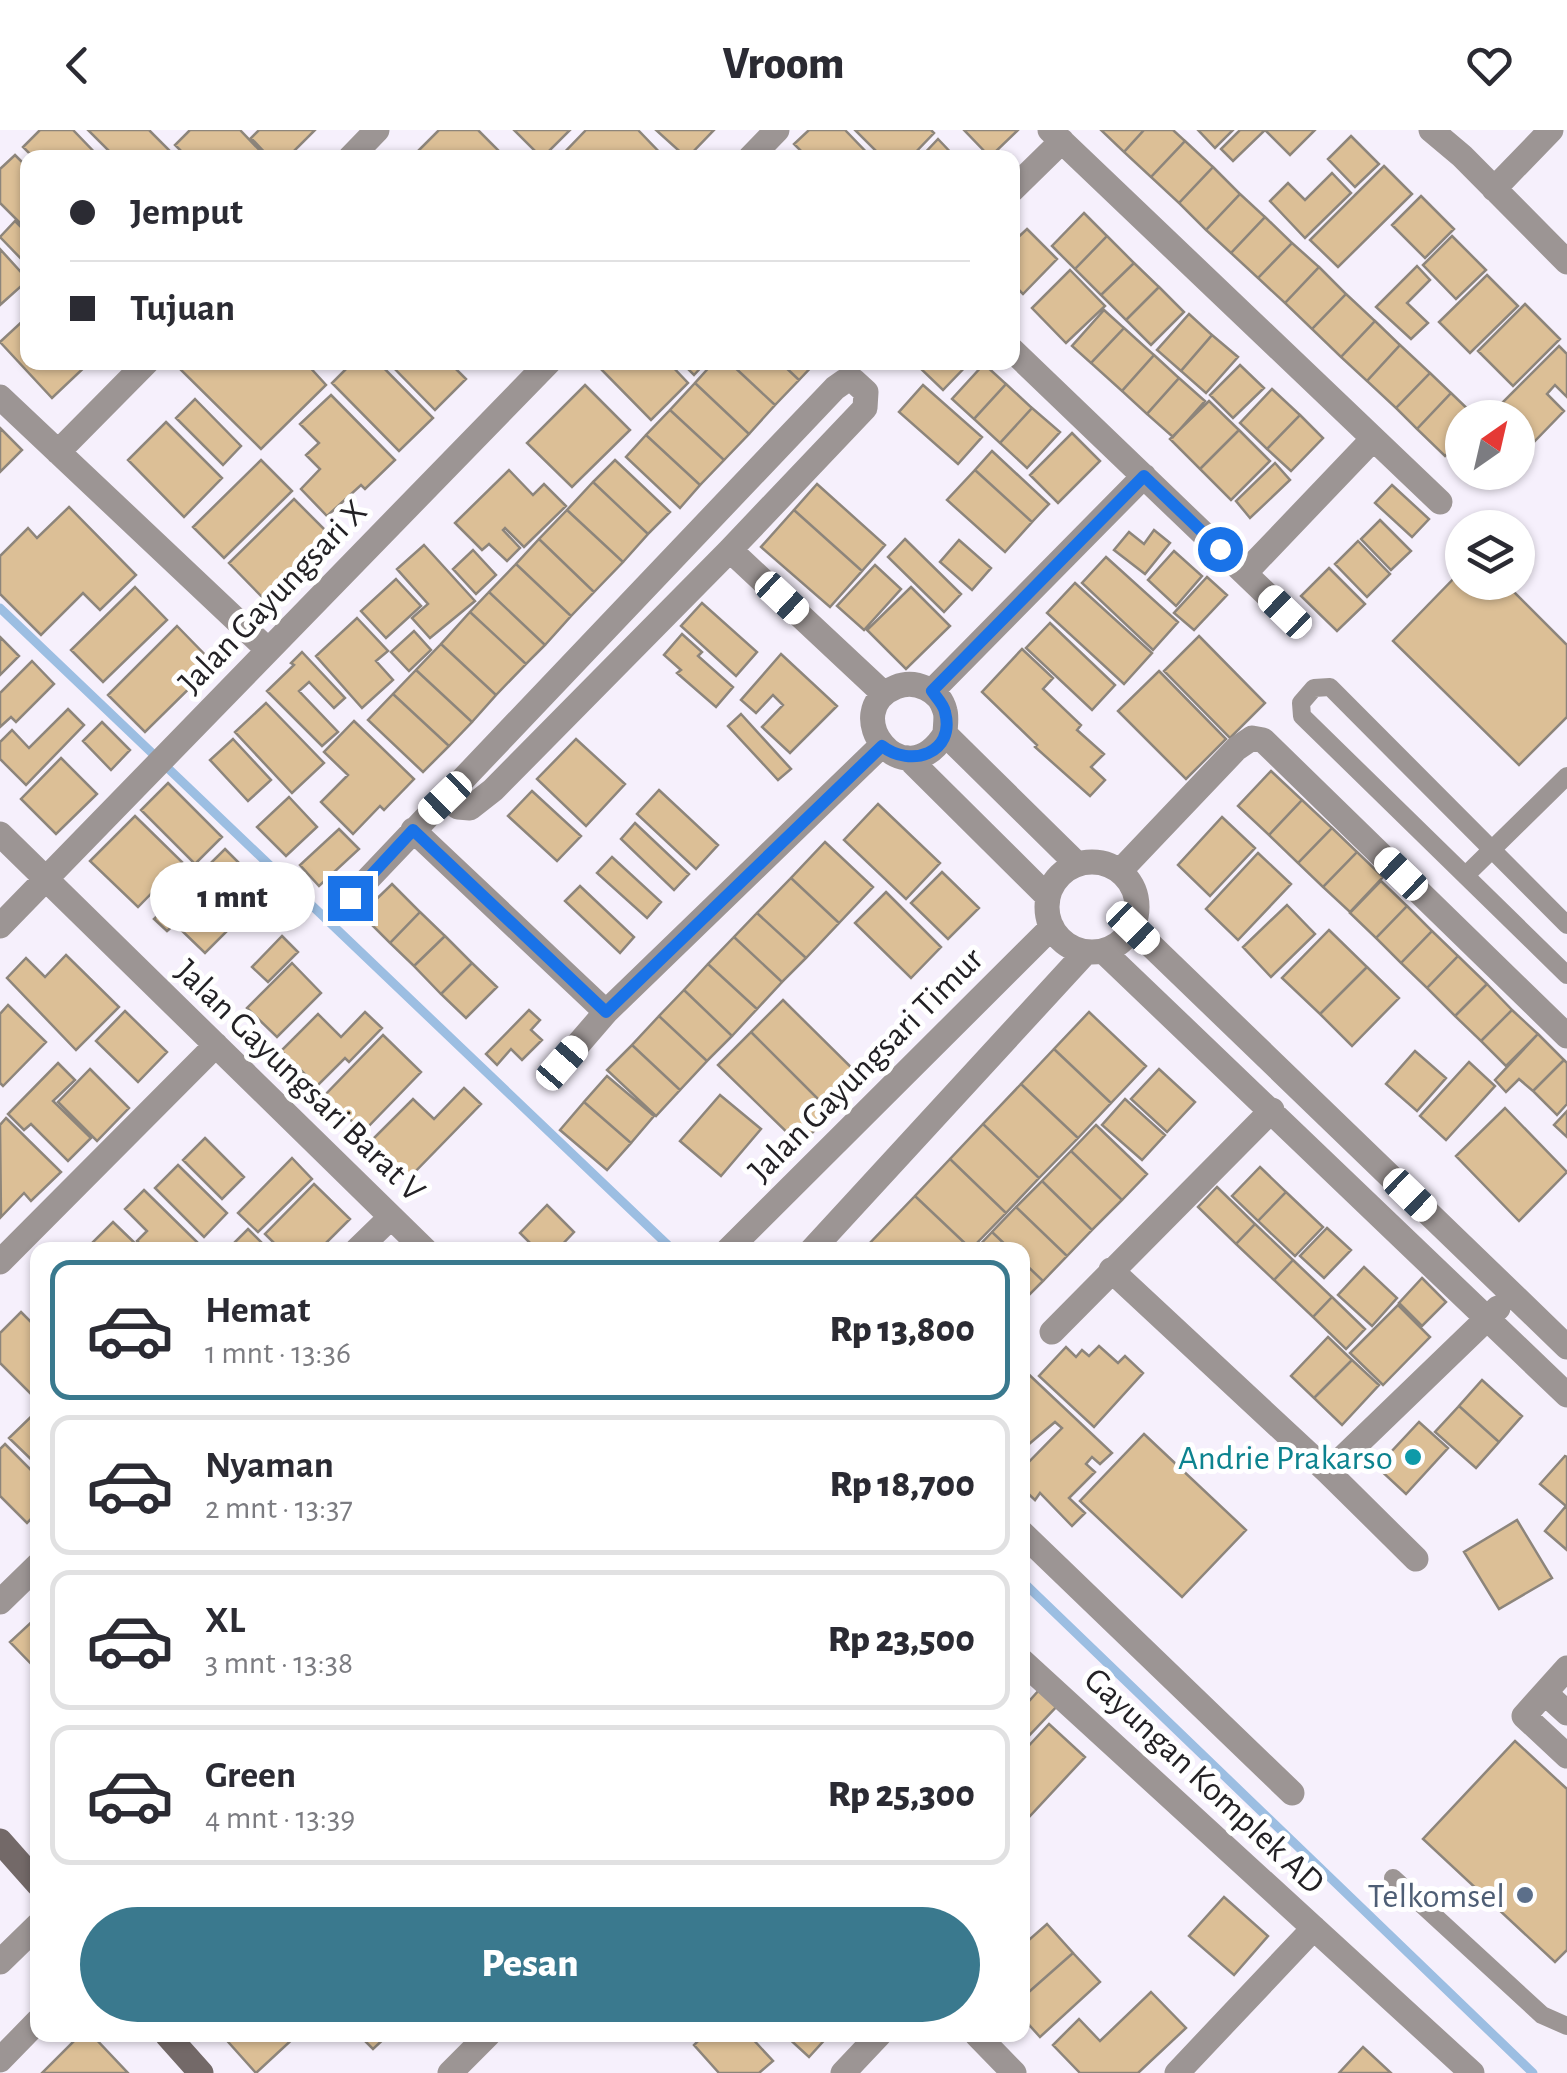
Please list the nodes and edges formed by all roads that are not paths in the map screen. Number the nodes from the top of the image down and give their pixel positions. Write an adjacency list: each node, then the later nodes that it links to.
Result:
1 (377, 130): 6 (street)
2 (777, 130): 7 (street)
3 (1430, 130): 9 (street)
4 (1551, 130): 9 (street)
5 (1056, 136): 8 (street); 15 (street)
6 (358, 150)
7 (758, 150)
8 (1020, 180)
9 (1494, 188): 10 (street)
10 (1567, 262)
11 (1020, 358): 17 (street)
12 (138, 370): 16 (street)
13 (542, 370): 22 (street, Jalan Gayungsari X)
14 (0, 397): 16 (street)
15 (1373, 438): 18 (street); 20 (street)
16 (58, 452): 22 (street)
17 (1144, 476): 20 (street); 23 (street)
18 (1440, 502)
19 (730, 550): 24 (street); 29 (street); 29 (street)
20 (1245, 573): 21 (street)
21 (1285, 612)
22 (268, 650): 36 (street, Jalan Gayungsari X)
23 (932, 691): 24 (street); 25 (street)
24 (884, 694): 26 (street)
25 (945, 734): 27 (street); 33 (street)
26 (882, 746): 27 (street); 45 (street)
27 (908, 758): 37 (street)
28 (1567, 776): 32 (lane)
29 (445, 798): 30 (street)
30 (413, 830): 38 (street); 45 (street)
31 (0, 834): 36 (street, Jalan Gayungsari Barat V)
32 (1492, 850): 35 (lane); 35 (lane); 40 (lane)
33 (1077, 864): 34 (street); 37 (street)
34 (1120, 871): 42 (street); 46 (street)
35 (1466, 876): 44 (lane)
36 (45, 878): 39 (street, Jalan Gayungsari X); 47 (street, Jalan Gayungsari Barat V)
37 (1048, 896): 41 (street)
38 (350, 898)
39 (0, 926)
40 (1567, 926)
41 (1052, 927): 43 (street); 53 (street, Jalan Gayungsari Timur)
42 (1133, 928): 43 (street); 57 (street)
43 (1094, 951): 49 (street); 54 (street)
44 (1567, 975)
45 (606, 1012): 48 (street)
46 (1567, 1036)
47 (216, 1045): 50 (street, Jalan Gayungsari Barat V); 55 (street)
48 (562, 1063)
49 (1272, 1110): 56 (street); 58 (street)
50 (391, 1217): 51 (street); 52 (street, Jalan Gayungsari Barat V)
51 (365, 1242)
52 (417, 1242)
53 (738, 1242)
54 (820, 1242)
55 (0, 1262)
56 (1111, 1270): 59 (street); 62 (street)
57 (1512, 1294): 58 (street); 60 (street)
58 (1489, 1318): 61 (street); 62 (street)
59 (1052, 1332)
60 (1567, 1347)
61 (1567, 1394)
62 (1328, 1472): 64 (street)
63 (1030, 1540): 72 (street)
64 (1416, 1559)
65 (30, 1573): 66 (street)
66 (0, 1602)
67 (1030, 1667): 76 (street, Gayungan Komplek AD)
68 (1567, 1668): 69 (street)
69 (1545, 1693): 70 (street); 71 (street)
70 (1567, 1712)
71 (1567, 1756)
72 (1292, 1793)
73 (0, 1841): 74 (street)
74 (30, 1875)
75 (1392, 1878): 79 (lane)
76 (1314, 1928): 90 (street); 91 (street, Gayungan Komplek AD)
77 (30, 1933): 78 (street)
78 (0, 1962)
79 (1567, 2026)
80 (30, 2029): 85 (street)
81 (172, 2042): 86 (street)
82 (481, 2042): 87 (street)
83 (872, 2042): 88 (street)
84 (984, 2042): 89 (street)
85 (0, 2060)
86 (201, 2073)
87 (450, 2073)
88 (843, 2073)
89 (1014, 2073)
90 (1176, 2073)
91 (1472, 2073)

